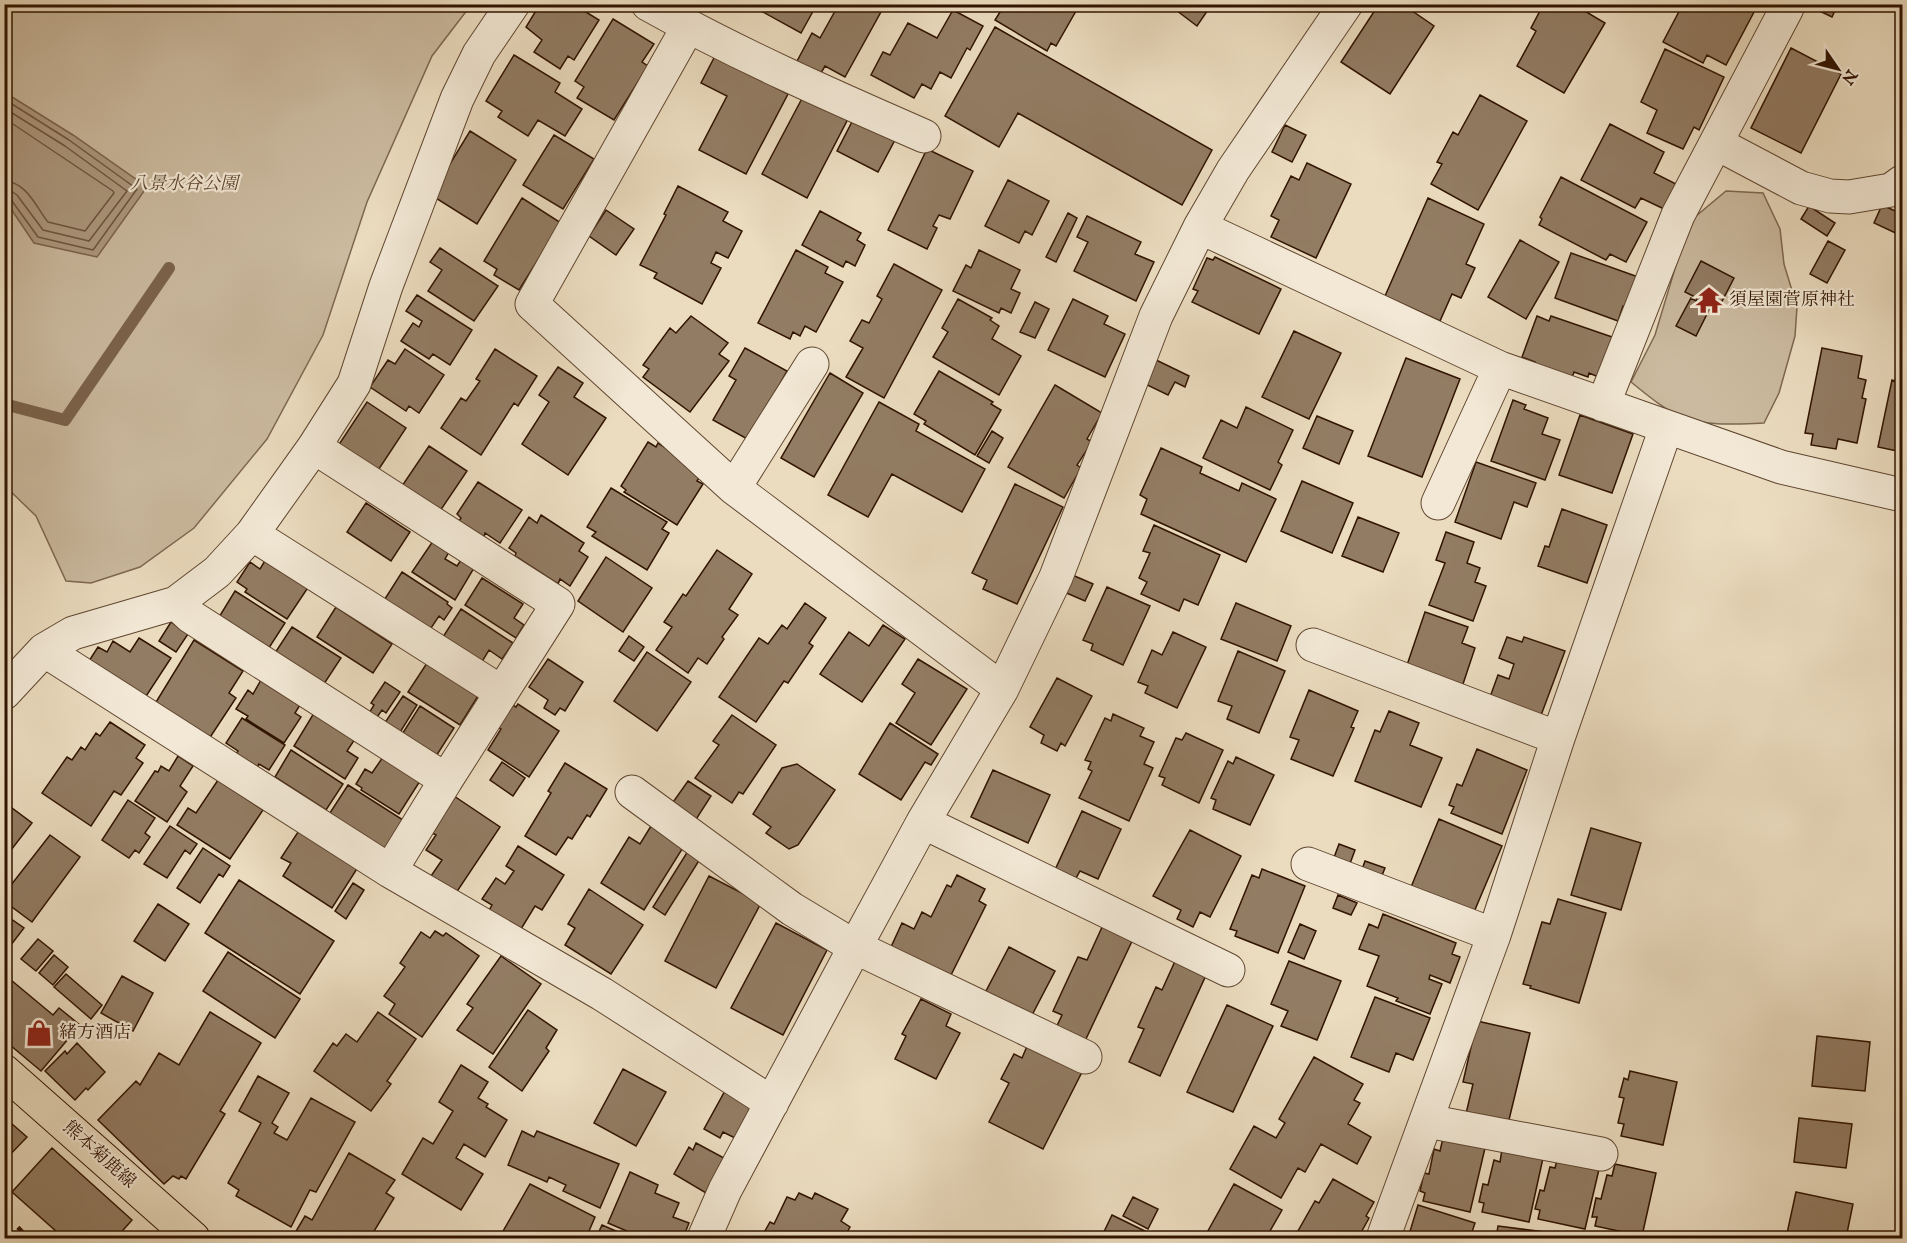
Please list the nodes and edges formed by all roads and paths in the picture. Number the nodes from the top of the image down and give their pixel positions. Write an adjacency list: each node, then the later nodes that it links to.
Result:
1 (513, 4): 14 (street)
2 (648, 4): 5 (street)
3 (1346, 4): 9 (street)
4 (1782, 4): 7 (street)
5 (688, 27): 6 (street); 15 (street)
6 (924, 136)
7 (1716, 143): 8 (street); 12 (street)
8 (1902, 182)
9 (1200, 227): 11 (street); 22 (street)
10 (812, 364): 15 (street)
11 (1500, 368): 12 (street); 17 (street)
12 (1603, 405): 13 (street)
13 (1666, 428): 16 (street); 25 (street)
14 (314, 447): 18 (street); 23 (street)
15 (734, 488): 22 (street)
16 (1902, 495)
17 (1438, 503)
18 (252, 534): 19 (street); 23 (street)
19 (176, 603): 21 (street); 26 (street)
20 (1313, 645): 25 (street)
21 (44, 650): 24 (street); 30 (street)
22 (1002, 688): 28 (street)
23 (501, 692): 26 (street)
24 (4, 693)
25 (1558, 738): 31 (street)
26 (446, 780): 30 (street)
27 (632, 792): 32 (street)
28 (923, 822): 32 (street); 33 (street)
29 (1308, 864): 31 (street)
30 (390, 871): 36 (street)
31 (1494, 935): 37 (street)
32 (855, 946): 34 (street); 36 (street)
33 (1228, 970)
34 (1086, 1057)
35 (4, 1071): 39 (main road, 熊本菊鹿線)
36 (772, 1103): 40 (street)
37 (1427, 1121): 38 (street); 41 (street)
38 (1601, 1154)
39 (193, 1239)
40 (704, 1239)
41 (1383, 1239)

